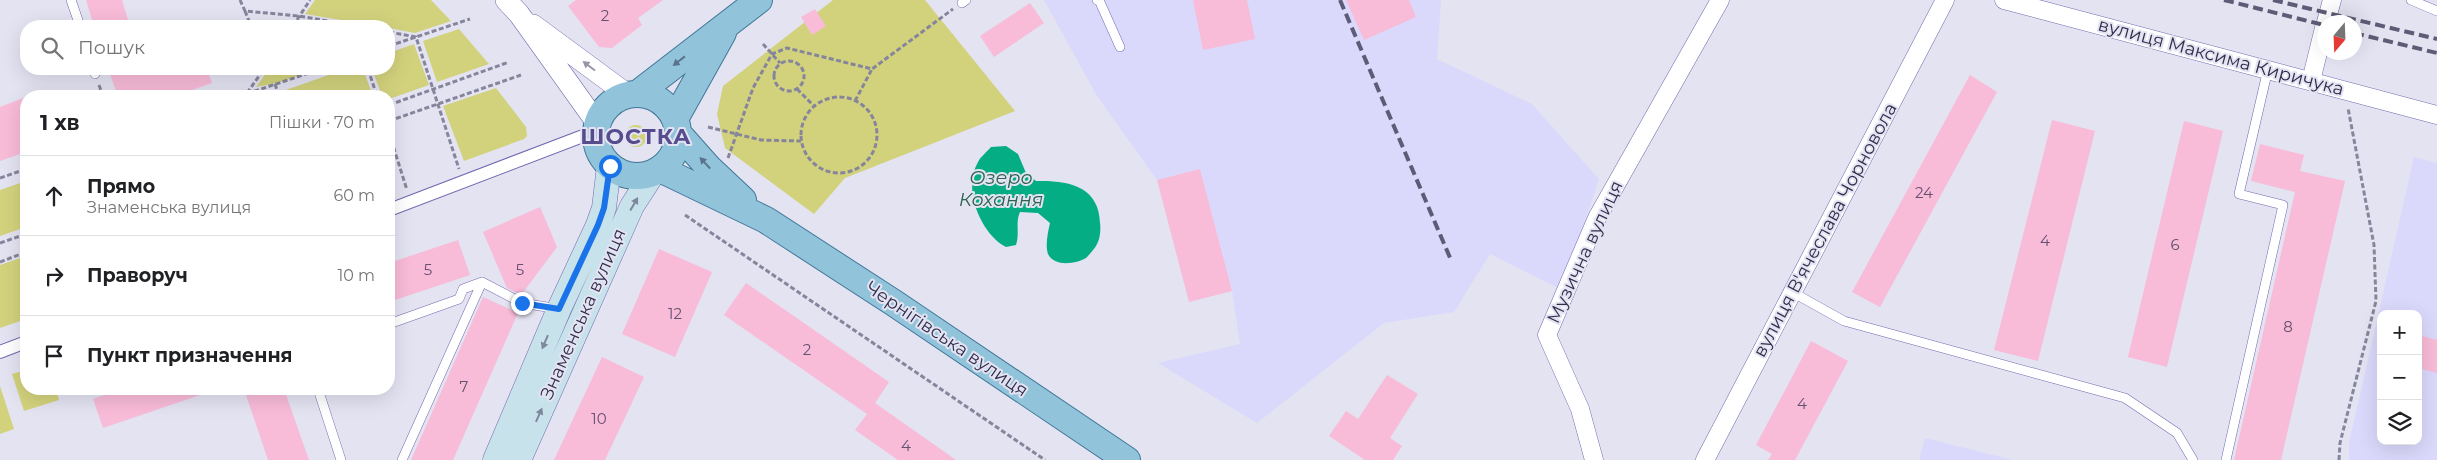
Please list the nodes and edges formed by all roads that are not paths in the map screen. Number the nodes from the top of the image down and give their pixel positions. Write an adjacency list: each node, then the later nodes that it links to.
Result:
1 (71, 0): 12 (lane)
2 (759, 0): 13 (main road)
3 (1097, 0): 14 (lane)
4 (1720, 0): 38 (street, Музична вулиця)
5 (1945, 0): 27 (street, вулиця В'ячеслава Чорновола)
6 (2004, 0): 16 (street, вулиця Максима Киричука)
7 (2332, 0): 11 (street)
8 (2411, 0): 10 (lane)
9 (512, 7): 18 (street, one-way to 9); 21 (street)
10 (2437, 11)
11 (2328, 15)
12 (78, 20)
13 (731, 20): 18 (main road, one-way to 18); 20 (main road)
14 (1120, 46)
15 (2317, 56): 17 (street)
16 (2268, 69): 17 (street, вулиця Максима Киричука); 41 (lane)
17 (2311, 80): 19 (street, вулиця Максима Киричука)
18 (633, 94): 20 (main road); 21 (main road)
19 (2437, 115)
20 (676, 126): 23 (main road); 25 (main road, Чернігівська вулиця, one-way to 20)
21 (597, 127): 22 (main road); 24 (street)
22 (610, 166): 23 (main road); 28 (main road, Знаменська вулиця)
23 (657, 171): 25 (main road, Чернігівська вулиця); 36 (main road, Знаменська вулиця, one-way to 23)
24 (395, 208)
25 (766, 220): 37 (main road, Чернігівська вулиця)
26 (482, 282): 28 (lane); 29 (lane); 34 (lane)
27 (1792, 292): 39 (street, вулиця В'ячеслава Чорновола); 40 (lane)
28 (559, 309): 35 (main road, Знаменська вулиця, one-way to 35)
29 (395, 322)
30 (20, 344): 31 (street)
31 (0, 352)
32 (320, 395): 33 (lane)
33 (341, 460)
34 (402, 460)
35 (495, 460)
36 (519, 460)
37 (1127, 460)
38 (1594, 460)
39 (1705, 460)
40 (2193, 460)
41 (2226, 460)

